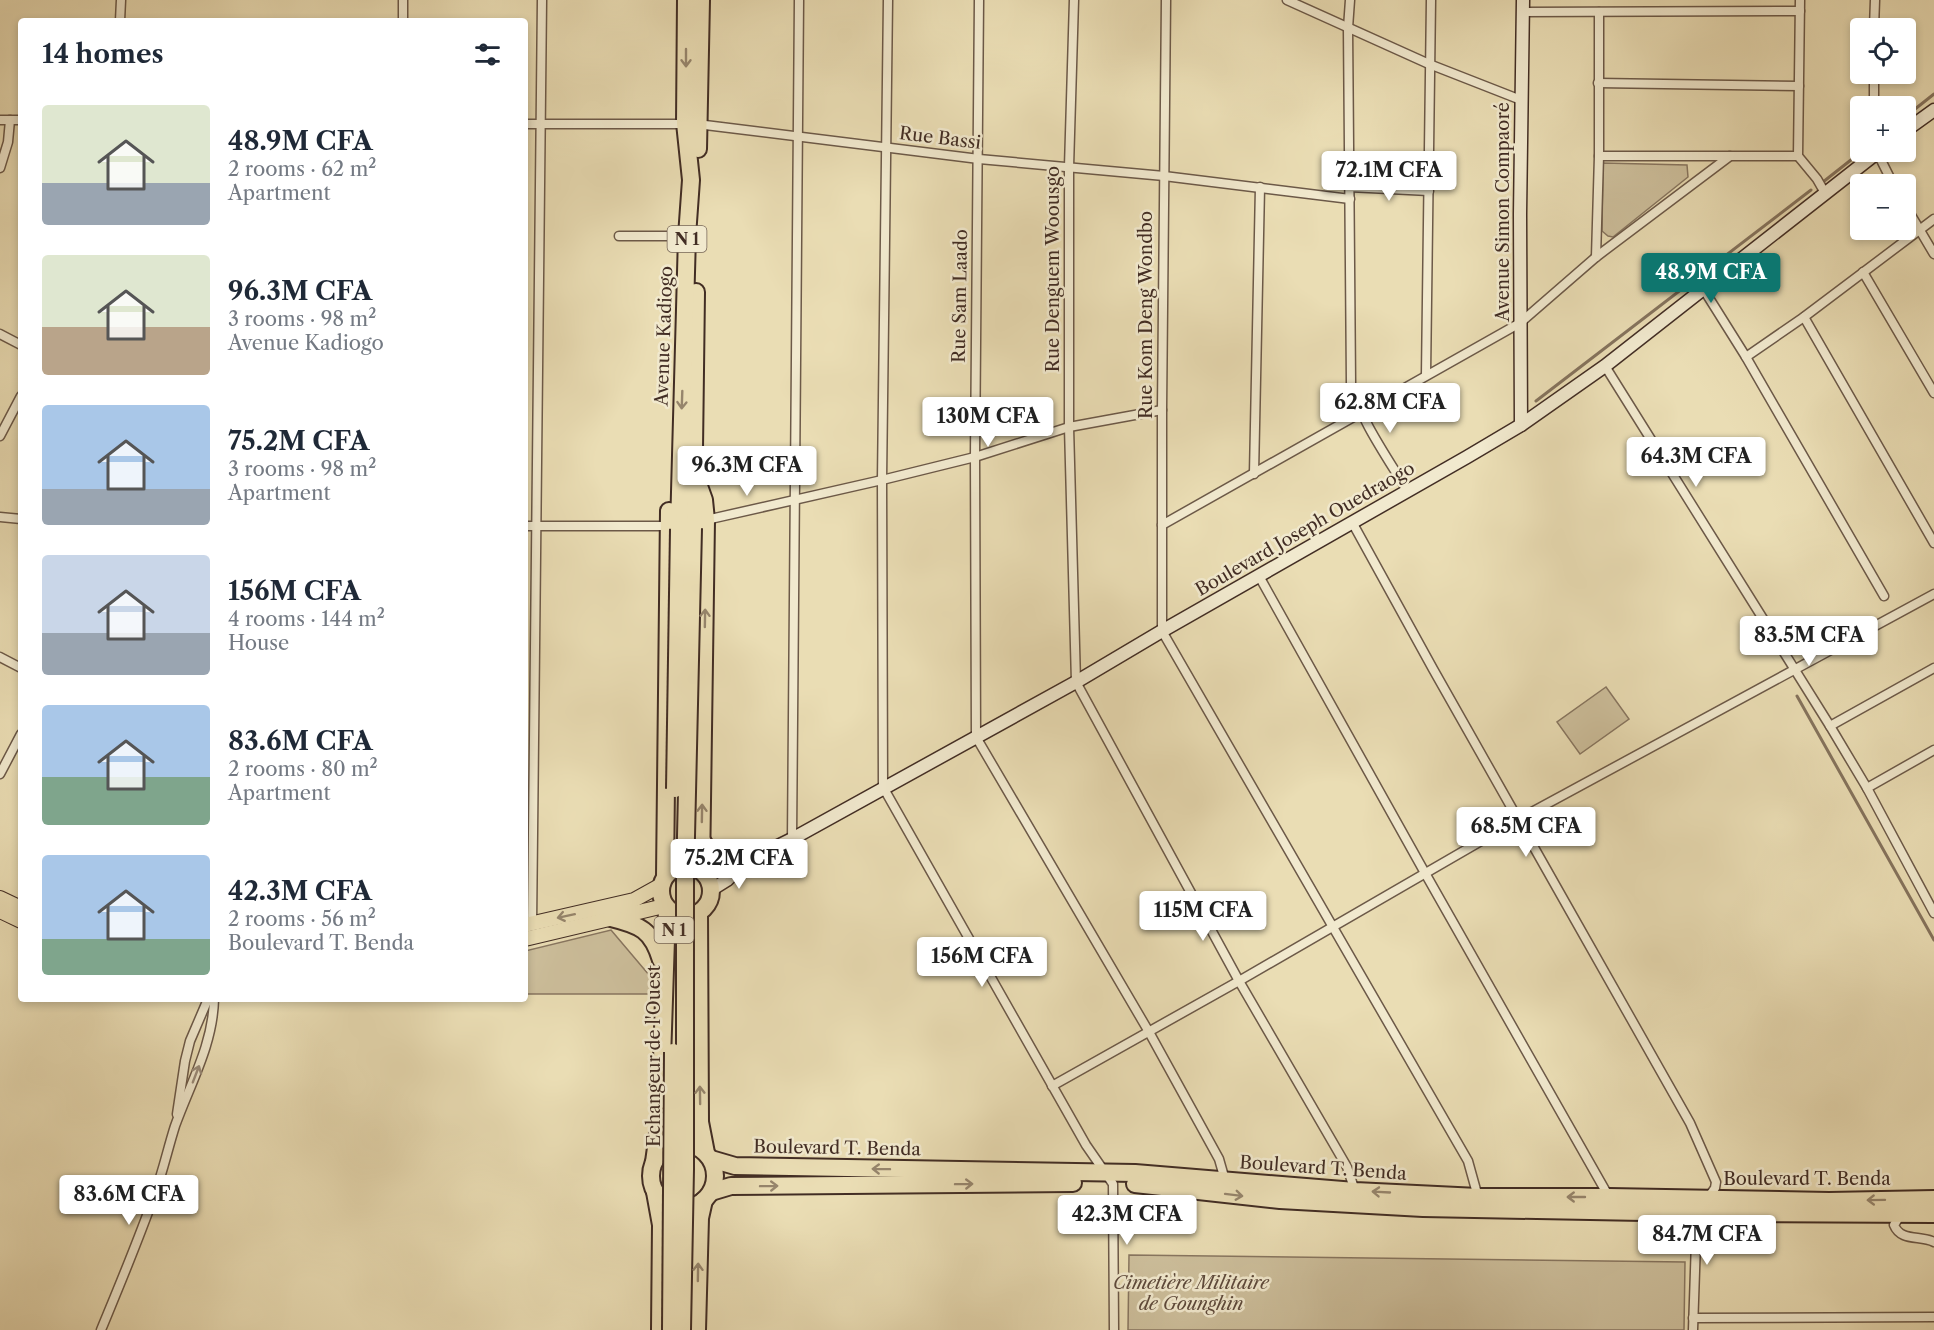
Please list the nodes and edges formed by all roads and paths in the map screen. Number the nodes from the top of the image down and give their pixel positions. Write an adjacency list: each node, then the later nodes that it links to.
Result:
1 (121, 0): 19 (street)
2 (403, 0): 20 (street)
3 (542, 0): 34 (street)
4 (686, 0): 31 (highway, Avenue Kadiogo / N 1, one-way to 31)
5 (701, 0): 31 (highway, Avenue Kadiogo / N 1)
6 (800, 0): 35 (street)
7 (888, 0): 36 (street)
8 (980, 0): 40 (street, Rue Sam Laado)
9 (1074, 0): 42 (street, Rue Denguem Woousgo)
10 (1166, 0): 44 (street, Rue Kom Deng Wondbo)
11 (1287, 0): 22 (street)
12 (1350, 0): 22 (street)
13 (1431, 0): 23 (street)
14 (1800, 0): 17 (street)
15 (1875, 0): 21 (street)
16 (1523, 6): 18 (street); 26 (street, Avenue Simon Compaoré)
17 (1800, 11): 18 (street); 25 (street)
18 (1599, 12): 24 (street)
19 (120, 18)
20 (403, 18)
21 (1874, 18)
22 (1348, 28): 23 (street); 46 (street)
23 (1429, 64): 26 (street); 47 (street)
24 (1598, 83): 25 (street); 37 (street)
25 (1799, 86): 39 (street)
26 (1521, 100): 60 (street, Avenue Simon Compaoré)
27 (1934, 110): 32 (street)
28 (0, 120): 29 (street)
29 (10, 120): 30 (street); 43 (street)
30 (18, 120)
31 (691, 123): 34 (street, Rue Bassi); 35 (street, Rue Bassi); 54 (highway, Avenue Kadiogo / N 1); 75 (highway, Avenue Kadiogo / N 1)
32 (1916, 123)
33 (528, 124): 34 (street, Rue Bassi)
34 (540, 124): 84 (street)
35 (798, 137): 36 (street, Rue Bassi); 78 (street)
36 (885, 148): 40 (street, Rue Bassi); 76 (street)
37 (1599, 156): 38 (street); 56 (street)
38 (1730, 156): 39 (street); 56 (street)
39 (1798, 156): 48 (street)
40 (979, 159): 42 (street, Rue Bassi); 73 (street, Rue Sam Laado)
41 (1865, 162): 48 (street, Boulevard Joseph Ouedraogo)
42 (1069, 167): 44 (street, Rue Bassi); 71 (street, Rue Denguem Woousgo)
43 (0, 168)
44 (1164, 176): 45 (street, Rue Bassi); 68 (street, Rue Kom Deng Wondbo)
45 (1260, 187): 49 (street, Rue Bassi); 74 (street)
46 (1349, 187): 47 (street); 49 (street)
47 (1429, 191): 65 (street)
48 (1825, 193): 58 (street, Boulevard Joseph Ouedraogo)
49 (1350, 199): 69 (street)
50 (1934, 219): 52 (street)
51 (1916, 225): 52 (street)
52 (1919, 230): 55 (street); 57 (street)
53 (619, 236): 54 (street)
54 (687, 236): 75 (highway, Avenue Kadiogo / N 1, one-way to 75)
55 (1934, 254)
56 (1596, 257): 60 (street)
57 (1863, 272): 59 (street); 66 (street)
58 (1704, 290): 63 (street); 64 (street, Boulevard Joseph Ouedraogo)
59 (1804, 317): 63 (street); 86 (street)
60 (1520, 323): 65 (street); 70 (street, Avenue Simon Compaoré)
61 (0, 334): 62 (street)
62 (18, 343)
63 (1746, 357): 89 (street)
64 (1605, 366): 70 (street, Boulevard Joseph Ouedraogo); 93 (street)
65 (1426, 375): 69 (street)
66 (1934, 393)
67 (18, 407): 72 (street)
68 (1162, 410): 71 (street); 82 (street, Rue Kom Deng Wondbo)
69 (1362, 412): 74 (street); 77 (street)
70 (1521, 425): 77 (street, Boulevard Joseph Ouedraogo)
71 (1069, 426): 73 (street); 95 (street, Rue Denguem Woousgo)
72 (0, 436)
73 (975, 457): 76 (street); 98 (street, Rue Sam Laado)
74 (1254, 474): 82 (street)
75 (687, 477): 85 (highway, Avenue Kadiogo / N 1); 85 (highway, N 1)
76 (882, 480): 78 (street); 104 (street)
77 (1408, 492): 81 (street, Boulevard Joseph Ouedraogo)
78 (795, 500): 85 (street); 107 (street)
79 (0, 517): 80 (street)
80 (18, 519)
81 (1352, 522): 87 (street, Boulevard Joseph Ouedraogo); 106 (street)
82 (1162, 525): 90 (street, Rue Kom Deng Wondbo)
83 (528, 526): 84 (street)
84 (536, 526): 85 (street); 96 (street)
85 (686, 526): 108 (highway, N 1, one-way to 85); 112 (highway, N 1); 149 (highway, Echangeur de l'Ouest / N 1, bridge); 150 (highway, N 1, bridge)
86 (1934, 543)
87 (1260, 576): 90 (street, Boulevard Joseph Ouedraogo); 110 (street)
88 (1934, 594): 93 (street)
89 (1884, 596)
90 (1162, 631): 95 (street, Boulevard Joseph Ouedraogo); 121 (street)
91 (0, 657): 92 (street)
92 (18, 666)
93 (1794, 668): 97 (street); 106 (street)
94 (1934, 668): 97 (street)
95 (1076, 682): 98 (street, Boulevard Joseph Ouedraogo); 124 (street)
96 (530, 702): 102 (street)
97 (1830, 726): 105 (street)
98 (976, 736): 104 (street, Boulevard Joseph Ouedraogo); 127 (street)
99 (18, 739): 101 (street)
100 (1933, 753): 105 (street)
101 (3, 762): 103 (street)
102 (529, 773): 122 (street)
103 (0, 774)
104 (883, 787): 107 (street, Boulevard Joseph Ouedraogo); 128 (street)
105 (1867, 788): 118 (street)
106 (1519, 819): 110 (street); 139 (street)
107 (792, 839): 109 (street, Boulevard Joseph Ouedraogo)
108 (702, 841): 109 (highway); 111 (highway, N 1)
109 (739, 864): 111 (street, Boulevard Joseph Ouedraogo)
110 (1425, 873): 121 (street); 138 (street)
111 (706, 879): 112 (highway); 117 (highway, N 1)
112 (663, 880): 115 (highway, N 1); 122 (main road, one-way to 122)
113 (0, 898): 114 (main road)
114 (18, 907)
115 (666, 907): 117 (highway, N 1); 119 (main road); 123 (highway, N 1)
116 (0, 911): 120 (main road)
117 (699, 913): 130 (highway, N 1, one-way to 117)
118 (1934, 913)
119 (611, 918): 122 (main road); 123 (highway)
120 (18, 920)
121 (1334, 925): 124 (street); 137 (street)
122 (529, 931)
123 (665, 972): 131 (highway, N 1)
124 (1239, 981): 127 (street); 134 (street)
125 (207, 1002): 129 (street)
126 (214, 1002): 129 (street, one-way to 126)
127 (1149, 1032): 128 (street); 133 (street)
128 (1052, 1086): 132 (street)
129 (175, 1128): 147 (street)
130 (708, 1156): 131 (highway); 132 (highway, Boulevard T. Benda, one-way to 130); 136 (highway, N 1)
131 (654, 1162): 135 (highway, N 1)
132 (1109, 1178): 133 (highway, Boulevard T. Benda); 136 (highway, Boulevard T. Benda, one-way to 132); 141 (highway, Boulevard T. Benda, one-way to 141); 152 (street)
133 (1225, 1180): 134 (highway, Boulevard T. Benda)
134 (1355, 1191): 137 (highway, Boulevard T. Benda, one-way to 134)
135 (655, 1192): 136 (highway); 148 (highway, N 1)
136 (708, 1196): 151 (highway, N 1, one-way to 136)
137 (1478, 1197): 138 (highway, Boulevard T. Benda, one-way to 137)
138 (1609, 1197): 139 (highway, Boulevard T. Benda)
139 (1708, 1198): 140 (highway, Boulevard T. Benda, one-way to 139); 141 (street)
140 (1934, 1199)
141 (1696, 1213): 142 (highway, Boulevard T. Benda); 146 (street)
142 (1901, 1214): 143 (highway, Boulevard T. Benda); 144 (street)
143 (1934, 1214)
144 (1934, 1242)
145 (1934, 1317): 146 (street)
146 (1693, 1318): 153 (street)
147 (101, 1330)
148 (660, 1330)
149 (671, 1330)
150 (682, 1330)
151 (697, 1330)
152 (1114, 1330)
153 (1693, 1330)

